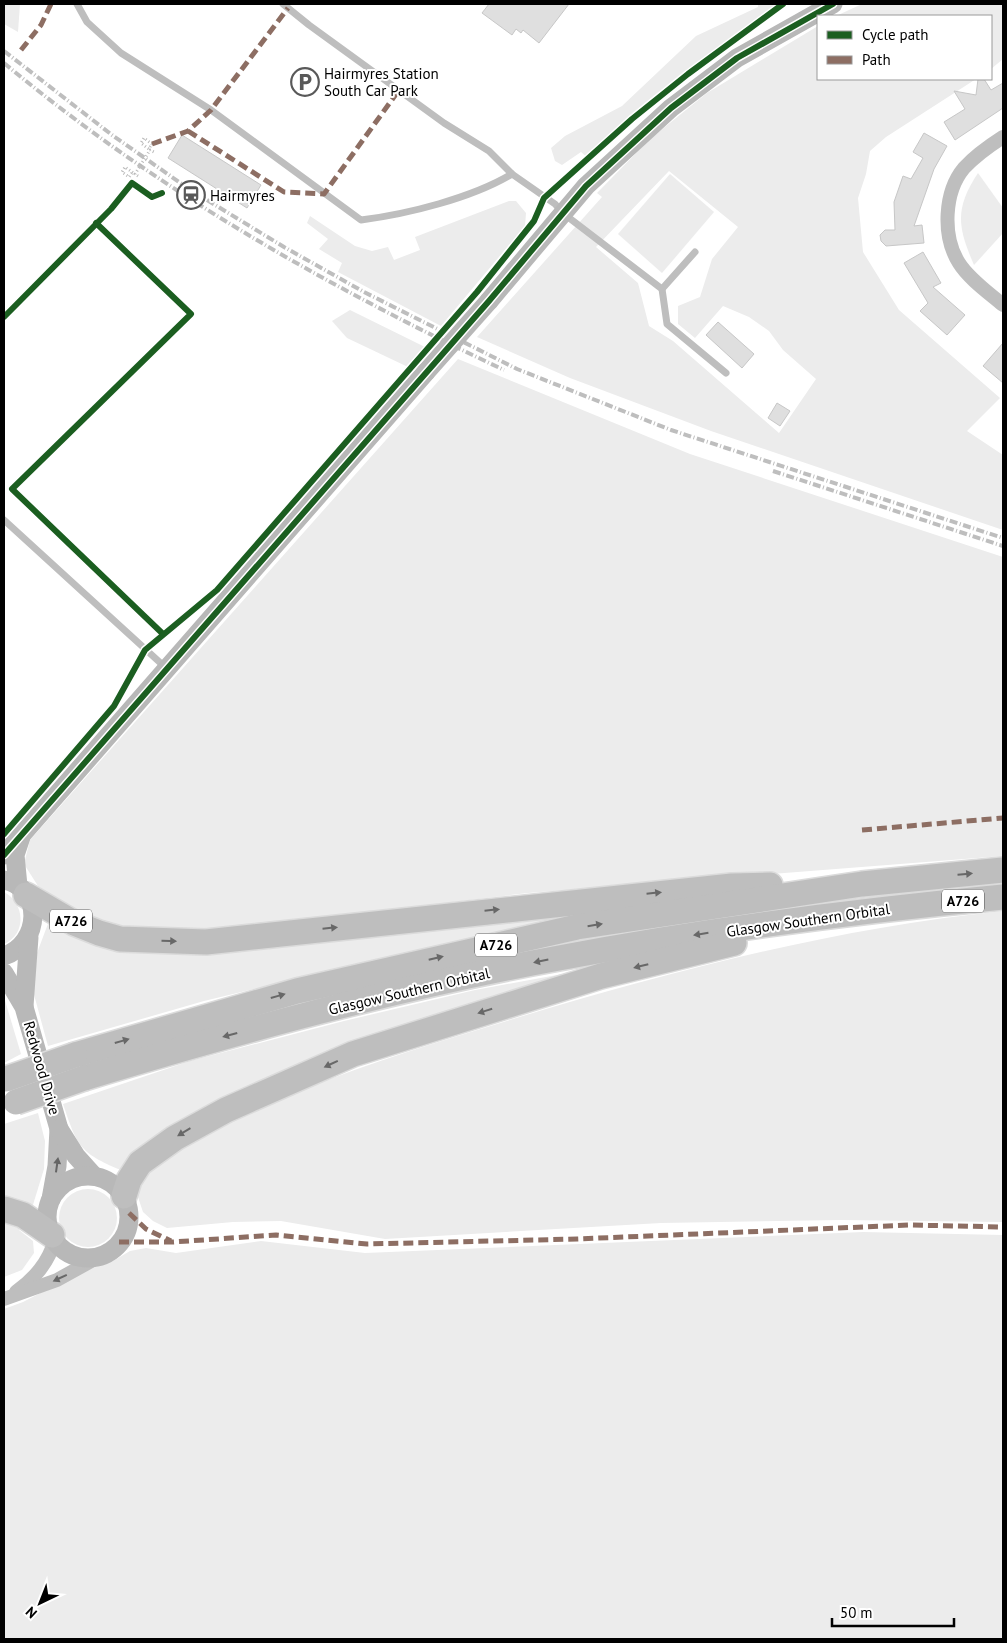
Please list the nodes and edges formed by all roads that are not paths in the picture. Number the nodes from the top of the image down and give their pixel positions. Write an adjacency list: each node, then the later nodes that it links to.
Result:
1 (77, 4): 5 (lane)
2 (283, 4): 5 (lane)
3 (830, 4): 6 (street)
4 (1003, 137): 9 (street)
5 (512, 174): 6 (lane)
6 (564, 214): 8 (lane); 12 (street, bridge)
7 (695, 252): 8 (lane)
8 (662, 289): 10 (lane)
9 (1003, 305)
10 (726, 373)
11 (4, 520): 12 (lane)
12 (166, 669): 13 (street)
13 (21, 836): 14 (street); 17 (street)
14 (4, 856)
15 (1003, 870): 16 (highway, Glasgow Southern Orbital / A726, one-way to 15)
16 (862, 884): 17 (highway, A726, one-way to 16); 24 (highway, Glasgow Southern Orbital / A726, one-way to 16, bridge)
17 (16, 887): 20 (street, Redwood Drive)
18 (1003, 897): 19 (highway, Glasgow Southern Orbital / A726)
19 (858, 913): 25 (highway, Glasgow Southern Orbital / A726, one-way to 25, bridge); 28 (highway, A726, one-way to 28)
20 (29, 937): 21 (street); 23 (street, Redwood Drive)
21 (4, 956)
22 (4, 973): 23 (street, Redwood Drive)
23 (24, 1007): 26 (street, Redwood Drive)
24 (5, 1079)
25 (10, 1104)
26 (59, 1130): 27 (street, Redwood Drive); 29 (street, Redwood Drive, one-way to 26)
27 (94, 1176): 28 (street); 29 (street)
28 (124, 1196): 32 (street)
29 (51, 1200): 31 (street)
30 (4, 1209): 31 (highway)
31 (54, 1238): 32 (street); 33 (street)
32 (102, 1255): 33 (street, one-way to 33)
33 (6, 1298)

